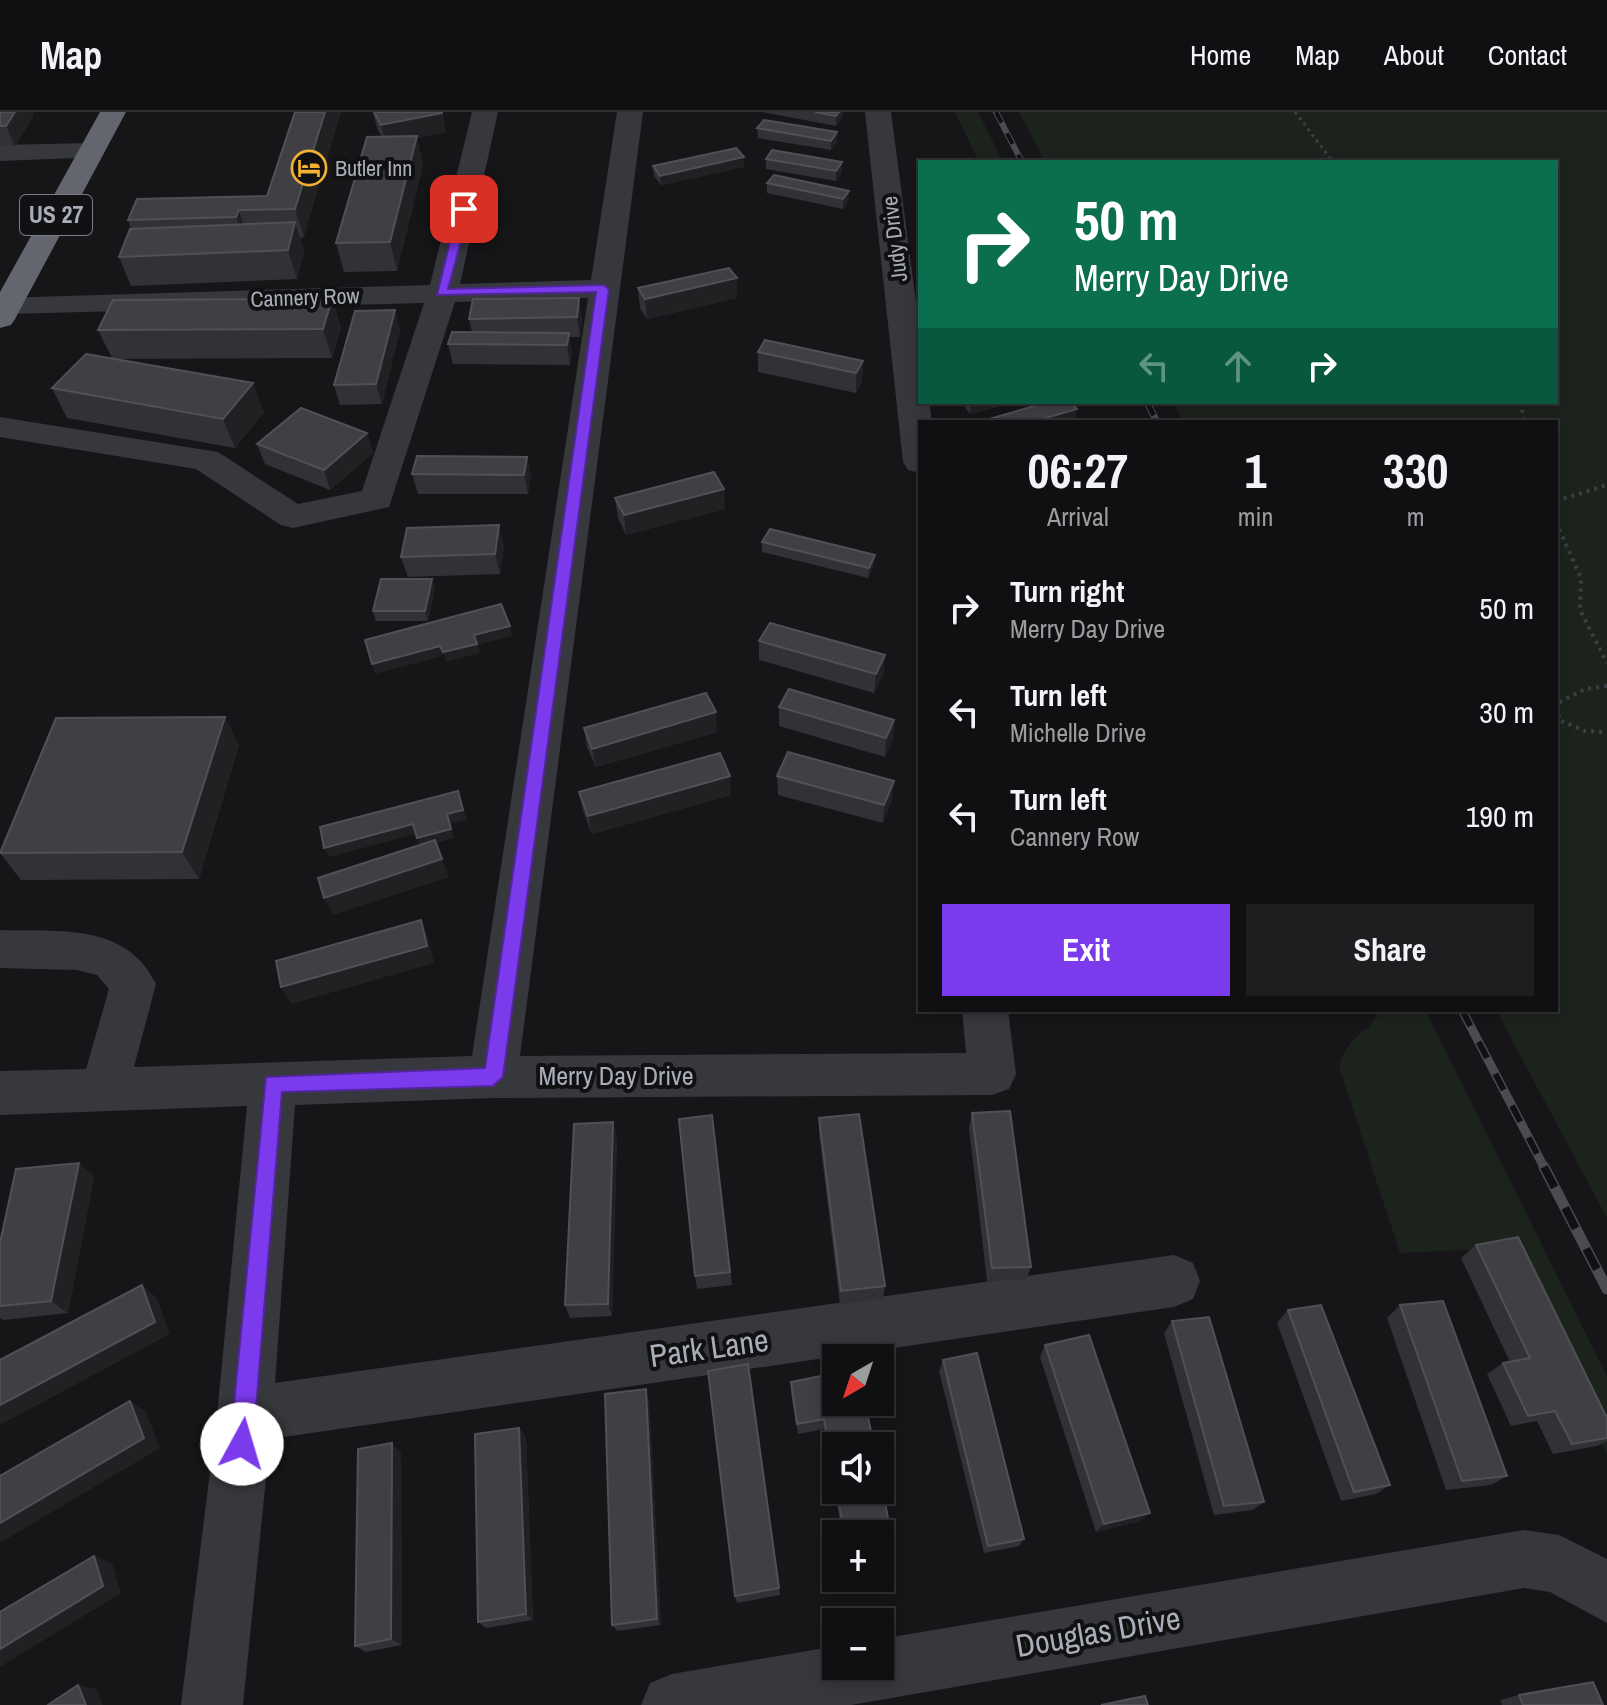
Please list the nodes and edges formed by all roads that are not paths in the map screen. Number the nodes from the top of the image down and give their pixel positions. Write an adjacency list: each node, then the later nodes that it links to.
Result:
1 (113, 112): 5 (highway, US 27)
2 (485, 112): 8 (street)
3 (630, 112): 7 (street)
4 (878, 112): 11 (street, Judy Drive)
5 (91, 151): 6 (street); 9 (highway, US 27)
6 (1, 171)
7 (603, 289): 8 (street, Cannery Row); 14 (street)
8 (441, 293): 9 (street, Cannery Row); 10 (street)
9 (4, 312)
10 (0, 427)
11 (918, 445)
12 (0, 949): 16 (street)
13 (985, 1012): 14 (street, Merry Day Drive)
14 (493, 1077): 15 (street, Merry Day Drive)
15 (273, 1083): 16 (street, Merry Day Drive); 19 (street)
16 (105, 1088): 17 (street, Merry Day Drive)
17 (0, 1093)
18 (1174, 1281): 19 (street, Park Lane)
19 (245, 1415): 21 (street)
20 (1607, 1593): 22 (street, Douglas Drive)
21 (212, 1705)
22 (672, 1705)

